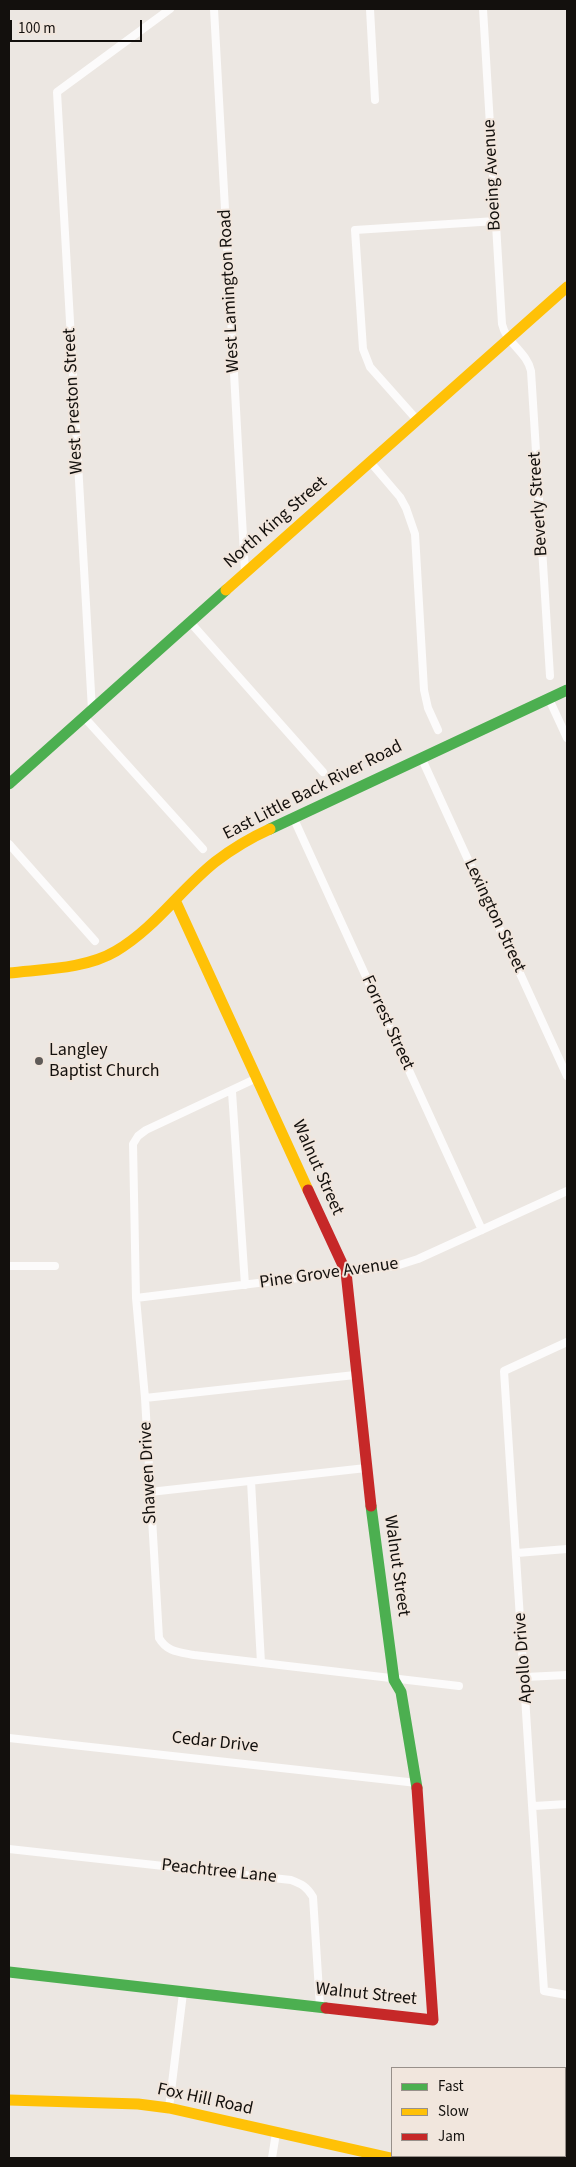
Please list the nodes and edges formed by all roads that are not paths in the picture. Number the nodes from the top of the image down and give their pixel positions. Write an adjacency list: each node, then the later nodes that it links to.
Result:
1 (170, 9): 16 (street, West Preston Street)
2 (214, 9): 11 (street, West Lamington Road)
3 (370, 9): 5 (street)
4 (483, 9): 6 (street, Boeing Avenue)
5 (376, 100)
6 (496, 221): 8 (street, Boeing Avenue); 9 (street)
7 (567, 288): 8 (street, North King Street)
8 (510, 339): 9 (street, North King Street); 13 (street, Beverly Street)
9 (418, 421): 10 (street, North King Street)
10 (371, 463): 11 (street, North King Street); 17 (street)
11 (245, 573): 12 (street, North King Street)
12 (190, 622): 16 (street, North King Street); 20 (street)
13 (550, 676)
14 (567, 690): 15 (street, East Little Back River Road)
15 (549, 699): 18 (street); 19 (street, East Little Back River Road)
16 (88, 713): 21 (street, North King Street); 24 (street)
17 (438, 730)
18 (567, 738)
19 (420, 757): 22 (street, East Little Back River Road); 28 (street, Lexington Street)
20 (324, 772)
21 (9, 784)
22 (293, 817): 25 (street, East Little Back River Road); 32 (street, Forrest Street)
23 (9, 844): 26 (street)
24 (203, 849)
25 (175, 900): 27 (street, East Little Back River Road); 29 (street, Walnut Street)
26 (95, 941)
27 (9, 973)
28 (567, 1076)
29 (257, 1078): 30 (street, Shawen Drive); 35 (street, Walnut Street)
30 (232, 1092): 36 (street); 37 (street, Shawen Drive)
31 (567, 1191): 32 (street, Pine Grove Avenue)
32 (482, 1230): 35 (street, Pine Grove Avenue)
33 (9, 1266): 34 (street)
34 (55, 1266)
35 (346, 1272): 36 (street, Pine Grove Avenue); 39 (street, Walnut Street)
36 (245, 1285): 37 (street, Pine Grove Avenue)
37 (136, 1298): 40 (street, Shawen Drive)
38 (567, 1342): 45 (street, Apollo Drive)
39 (355, 1376): 40 (street); 41 (street, Walnut Street)
40 (145, 1398): 43 (street, Shawen Drive)
41 (366, 1468): 42 (street); 49 (street, Walnut Street)
42 (251, 1481): 43 (street); 46 (street)
43 (150, 1492): 46 (street, Shawen Drive)
44 (567, 1549): 45 (street)
45 (517, 1553): 48 (street, Apollo Drive)
46 (261, 1663): 49 (street, Shawen Drive)
47 (567, 1675): 48 (street)
48 (525, 1677): 54 (street, Apollo Drive)
49 (394, 1680): 50 (street, Shawen Drive); 52 (street, Walnut Street)
50 (459, 1686)
51 (9, 1738): 52 (street, Cedar Drive)
52 (417, 1783): 59 (street, Walnut Street)
53 (567, 1804): 54 (street)
54 (534, 1806): 58 (street, Apollo Drive)
55 (9, 1849): 59 (street, Peachtree Lane)
56 (9, 1972): 57 (street)
57 (183, 1993): 59 (street, Walnut Street); 61 (street)
58 (567, 1995)
59 (320, 2007)
60 (9, 2100): 61 (street, Fox Hill Road)
61 (169, 2108): 62 (street, Fox Hill Road)
62 (276, 2133): 63 (street); 64 (street, Fox Hill Road)
63 (272, 2158)
64 (391, 2158)

